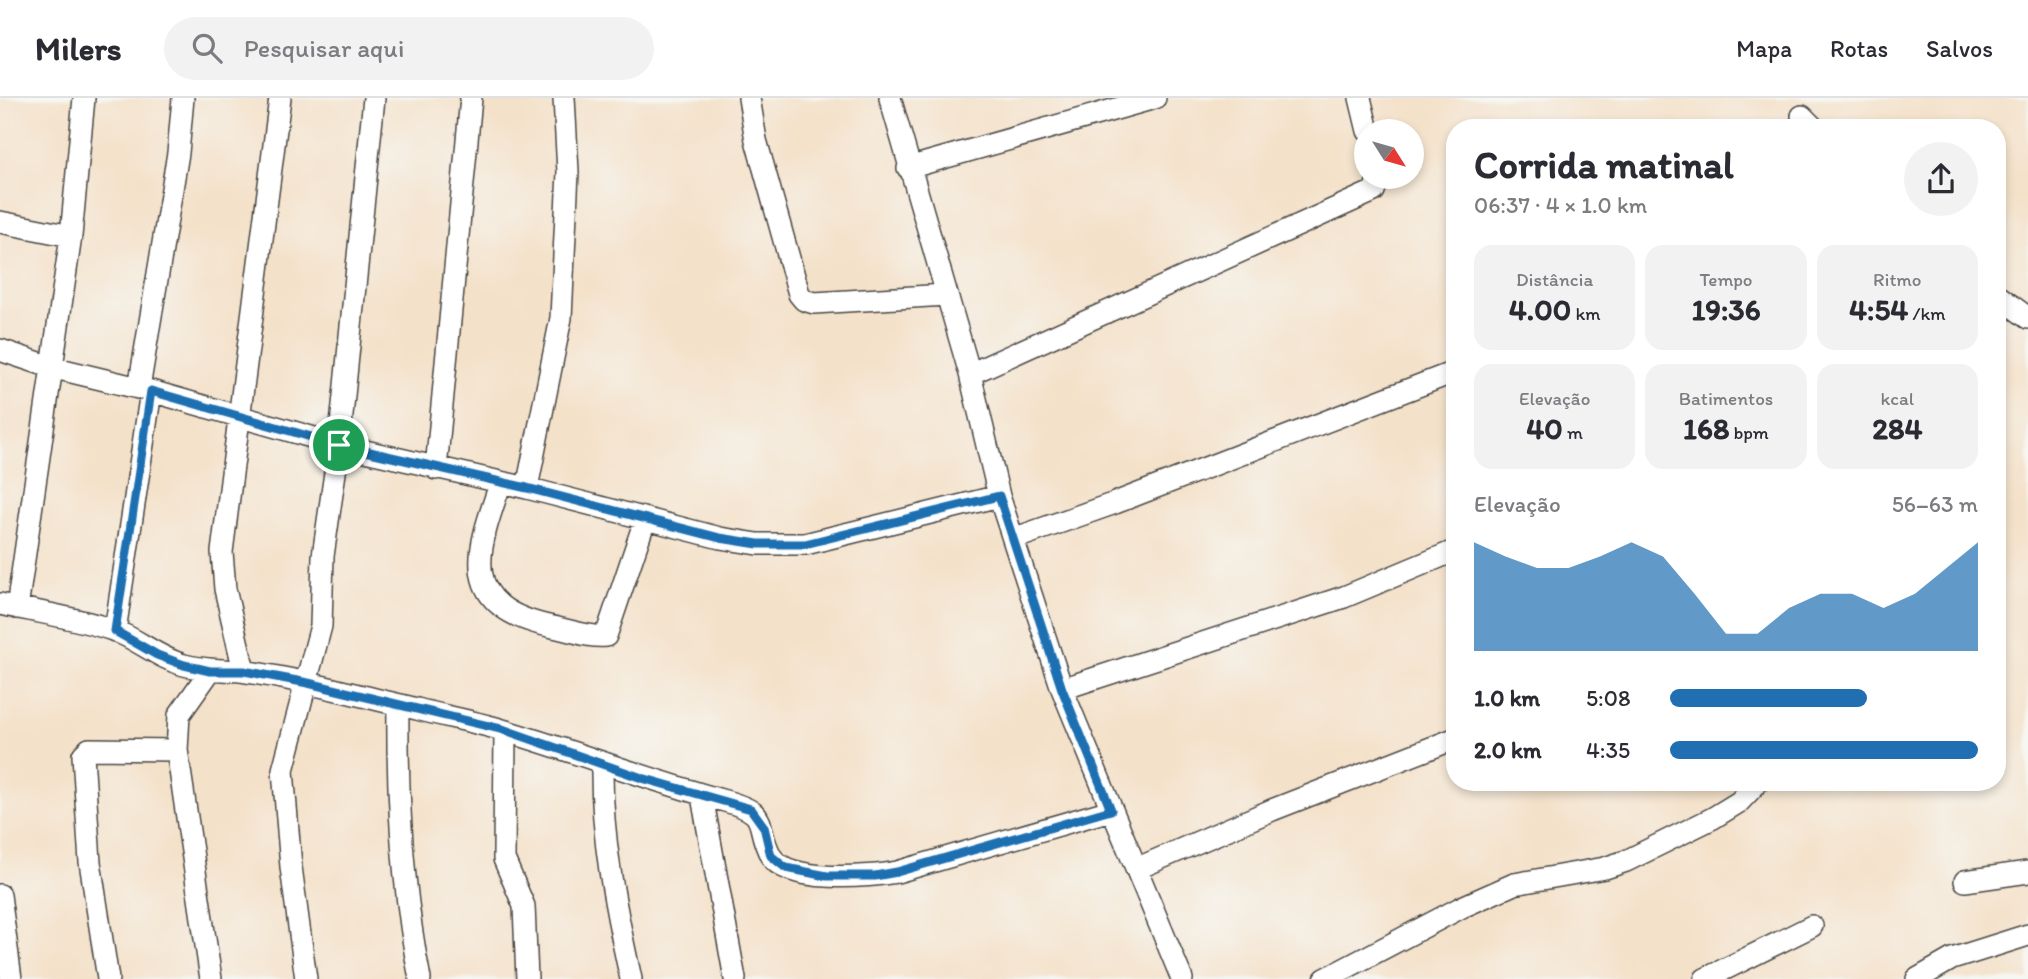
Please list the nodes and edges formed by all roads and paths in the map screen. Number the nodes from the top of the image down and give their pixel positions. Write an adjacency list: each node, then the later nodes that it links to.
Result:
1 (84, 98): 15 (street)
2 (183, 98): 23 (street)
3 (280, 98): 24 (street)
4 (374, 98): 25 (street)
5 (471, 98): 26 (street)
6 (565, 98): 28 (street)
7 (749, 98): 16 (street)
8 (890, 98): 12 (street)
9 (1155, 98): 12 (street)
10 (1360, 98): 11 (street)
11 (1365, 119)
12 (908, 168): 16 (street)
13 (1375, 189): 21 (street)
14 (0, 222): 15 (street)
15 (71, 236): 20 (street)
16 (946, 295): 21 (street)
17 (2006, 302): 18 (street)
18 (2028, 318)
19 (0, 350): 20 (street)
20 (51, 368): 23 (street); 33 (street)
21 (970, 374): 29 (street)
22 (1446, 375): 31 (street)
23 (145, 390): 24 (street); 34 (street)
24 (241, 416): 25 (street); 36 (street)
25 (339, 445): 26 (street); 37 (street)
26 (436, 469): 27 (street)
27 (501, 482): 28 (street); 30 (street)
28 (527, 488): 30 (street)
29 (999, 496): 30 (street); 31 (street)
30 (645, 520)
31 (1013, 539): 38 (street)
32 (1446, 554): 38 (street)
33 (8, 606): 34 (street)
34 (115, 631): 35 (street)
35 (210, 671): 36 (street); 42 (street)
36 (244, 671): 37 (street)
37 (308, 683): 39 (street); 56 (street)
38 (1062, 689): 46 (street)
39 (398, 705): 40 (street); 57 (street)
40 (505, 730): 43 (street); 58 (street)
41 (1446, 742): 47 (street)
42 (177, 750): 54 (street); 55 (street)
43 (602, 763): 45 (street); 59 (street)
44 (1749, 791): 62 (street)
45 (702, 796): 46 (street); 60 (street)
46 (1111, 810): 47 (street)
47 (1136, 869): 61 (street)
48 (2028, 872): 49 (street)
49 (1965, 881)
50 (0, 895): 53 (street)
51 (1812, 926): 63 (street)
52 (2028, 935): 64 (street)
53 (11, 979)
54 (108, 979)
55 (211, 979)
56 (306, 979)
57 (420, 979)
58 (527, 979)
59 (631, 979)
60 (735, 979)
61 (1182, 979)
62 (1325, 979)
63 (1705, 979)
64 (1917, 979)

